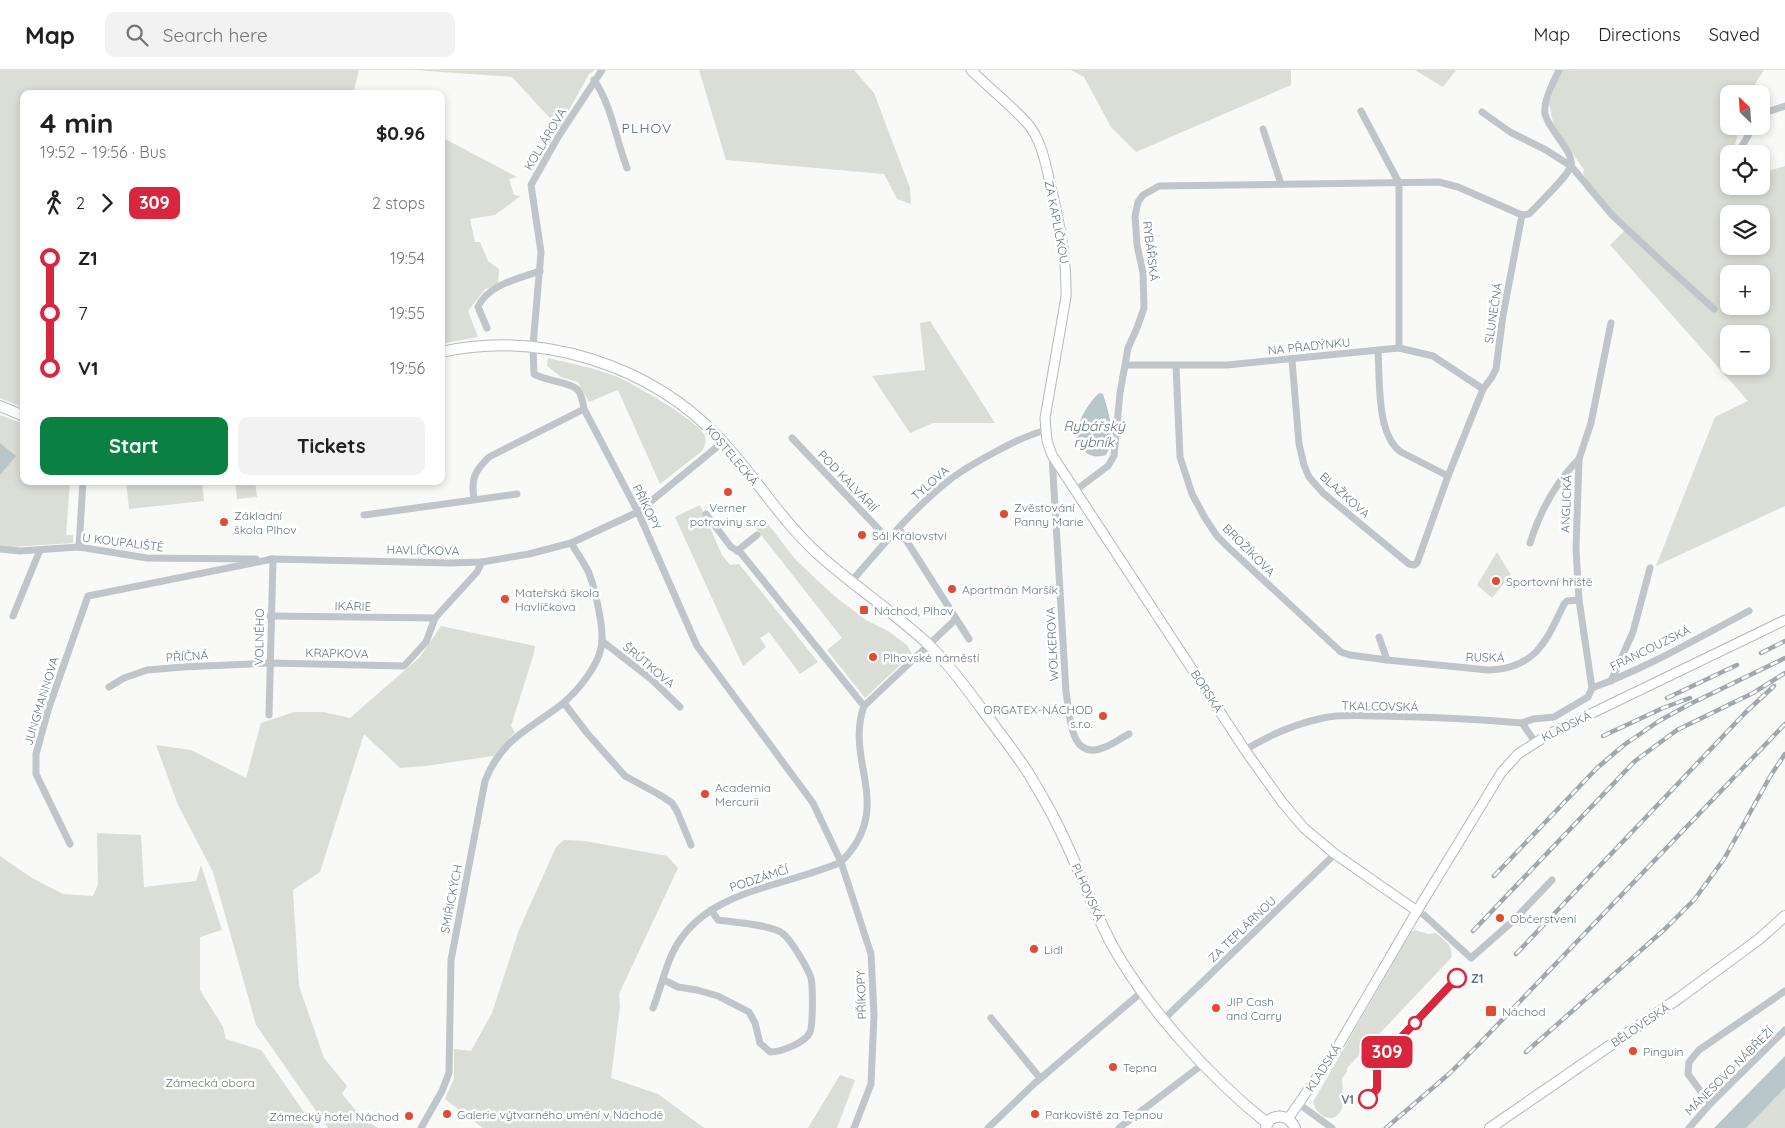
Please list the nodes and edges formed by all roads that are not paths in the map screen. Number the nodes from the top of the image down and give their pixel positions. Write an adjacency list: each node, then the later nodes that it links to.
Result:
1 (602, 70): 4 (street, KOLLÁROVA)
2 (971, 70): 30 (street, ZA KAPLIČKOU)
3 (1559, 70): 10 (street)
4 (594, 80): 11 (street); 15 (street, KOLLÁROVA)
5 (1785, 106): 7 (street)
6 (1361, 111): 12 (street)
7 (1770, 111)
8 (1482, 112): 10 (street)
9 (1263, 129): 13 (street)
10 (1571, 166): 14 (street); 16 (street)
11 (627, 168)
12 (1399, 183): 13 (street, RYBÁŘSKÁ); 14 (street, RYBÁŘSKÁ); 20 (street)
13 (1281, 184): 24 (street, RYBÁŘSKÁ)
14 (1522, 215): 26 (street, SLUNEČNÁ)
15 (540, 271): 18 (street); 19 (street, KOLLÁROVA)
16 (1714, 309)
17 (1611, 323): 34 (street, ANGLICKÁ)
18 (487, 328)
19 (533, 346): 22 (main road, KOSTELECKÁ); 28 (street, PŘÍKOPY); 32 (main road, KOSTELECKÁ)
20 (1399, 348): 21 (street, NA PŘADÝNKU); 26 (street, NA PŘADÝNKU)
21 (1378, 350): 23 (street, NA PŘADÝNKU); 35 (street)
22 (445, 351)
23 (1292, 360): 25 (street, NA PŘADÝNKU); 54 (street, BLAŽKOVA)
24 (1126, 365): 25 (street, NA PŘADÝNKU); 37 (street, RYBÁŘSKÁ)
25 (1176, 366): 65 (street, BROŽÍKOVA)
26 (1483, 389): 35 (street, SLUNEČNÁ)
27 (0, 406): 29 (main road)
28 (584, 409): 39 (street); 40 (street, PŘÍKOPY)
29 (20, 414)
30 (1046, 430): 33 (street, BORSKÁ); 43 (street, TYLOVA)
31 (792, 438): 45 (street, POD KALVÁRIÍ)
32 (723, 442): 40 (street, HAVLÍČKOVA); 56 (main road, KOSTELECKÁ)
33 (1052, 455): 37 (street, BORSKÁ); 80 (street, WOLKEROVA)
34 (1579, 459): 47 (street); 58 (street, ANGLICKÁ)
35 (1448, 476): 54 (street, SLUNEČNÁ)
36 (82, 485): 48 (street)
37 (1076, 490): 82 (street, BORSKÁ)
38 (517, 494): 39 (street)
39 (474, 499): 42 (street)
40 (638, 512): 46 (street, HAVLÍČKOVA); 86 (street, PŘÍKOPY)
41 (706, 514): 51 (street)
42 (364, 515)
43 (899, 528): 45 (street, TYLOVA); 63 (street)
44 (756, 535): 51 (street)
45 (888, 540): 56 (street, TYLOVA)
46 (571, 543): 53 (street, HAVLÍČKOVA); 68 (street, SMIŘICKÝCH)
47 (1530, 543)
48 (79, 547): 50 (street, U KOUPALIŠTĚ); 52 (street, U KOUPALIŠTĚ)
49 (0, 549): 50 (street, U KOUPALIŠTĚ)
50 (40, 550): 60 (street)
51 (737, 550): 76 (street)
52 (273, 559): 53 (street, HAVLÍČKOVA); 57 (street, HAVLÍČKOVA); 61 (street, VOLNÉHO)
53 (482, 562): 62 (street)
54 (1414, 565)
55 (1650, 568): 72 (street, FRANCOUZSKÁ)
56 (851, 582): 69 (main road)
57 (93, 594): 83 (street, JUNGMANNOVA)
58 (1579, 600): 70 (street, RUSKÁ); 74 (street, ANGLICKÁ)
59 (1749, 611): 72 (street, FRANCOUZSKÁ)
60 (13, 616)
61 (270, 616): 62 (street, IKÁRIE); 71 (street, VOLNÉHO)
62 (435, 618): 71 (street, KRAPKOVA)
63 (956, 618): 67 (street); 69 (street)
64 (1785, 620): 81 (street, KLADSKÁ)
65 (1308, 622): 70 (street, RUSKÁ)
66 (1379, 637): 70 (street)
67 (969, 639)
68 (602, 641): 75 (street, SMIŘICKÝCH); 77 (street, ŠRŮTKOVA)
69 (929, 645): 76 (street); 92 (main road, PLHOVSKÁ)
70 (1387, 660)
71 (270, 663): 73 (street, PŘÍČNÁ); 78 (street, VOLNÉHO)
72 (1611, 681): 74 (street, TKALCOVSKÁ)
73 (109, 687)
74 (1592, 688): 79 (street, TKALCOVSKÁ)
75 (564, 703): 84 (street); 104 (street, SMIŘICKÝCH)
76 (864, 706): 86 (street)
77 (680, 707)
78 (269, 715)
79 (1522, 723): 81 (street); 82 (street, TKALCOVSKÁ)
80 (1129, 734)
81 (1535, 742): 89 (street, KLADSKÁ)
82 (1245, 750): 85 (street, BORSKÁ)
83 (70, 844)
84 (691, 845)
85 (1335, 854): 89 (street, BORSKÁ); 96 (street, ZA TEPLÁRNOU)
86 (841, 862): 88 (street, PODZÁMČÍ); 105 (street, PŘÍKOPY)
87 (1552, 880): 89 (street)
88 (711, 910): 91 (street, PODZÁMČÍ); 91 (street)
89 (1421, 913): 100 (street, KLADSKÁ)
90 (1785, 916): 110 (main road, BĚLOVESKÁ)
91 (664, 980): 94 (street, PODZÁMČÍ)
92 (1143, 991): 96 (main road, PLHOVSKÁ); 99 (street)
93 (1785, 991): 101 (street)
94 (653, 1008)
95 (991, 1018): 99 (street)
96 (1164, 1019): 98 (main road, PLHOVSKÁ)
97 (1785, 1030): 101 (street, MÁNESOVO NÁBŘEŽÍ)
98 (1203, 1064): 103 (main road, PLHOVSKÁ); 107 (street)
99 (1040, 1078): 106 (street)
100 (1299, 1104): 102 (street, KLADSKÁ); 109 (street)
101 (1710, 1104): 111 (street, MÁNESOVO NÁBŘEŽÍ)
102 (1288, 1119): 103 (main road); 108 (main road)
103 (1266, 1126)
104 (421, 1128)
105 (854, 1128)
106 (988, 1128)
107 (1120, 1128)
108 (1295, 1128)
109 (1332, 1128)
110 (1490, 1128)
111 (1689, 1128)

